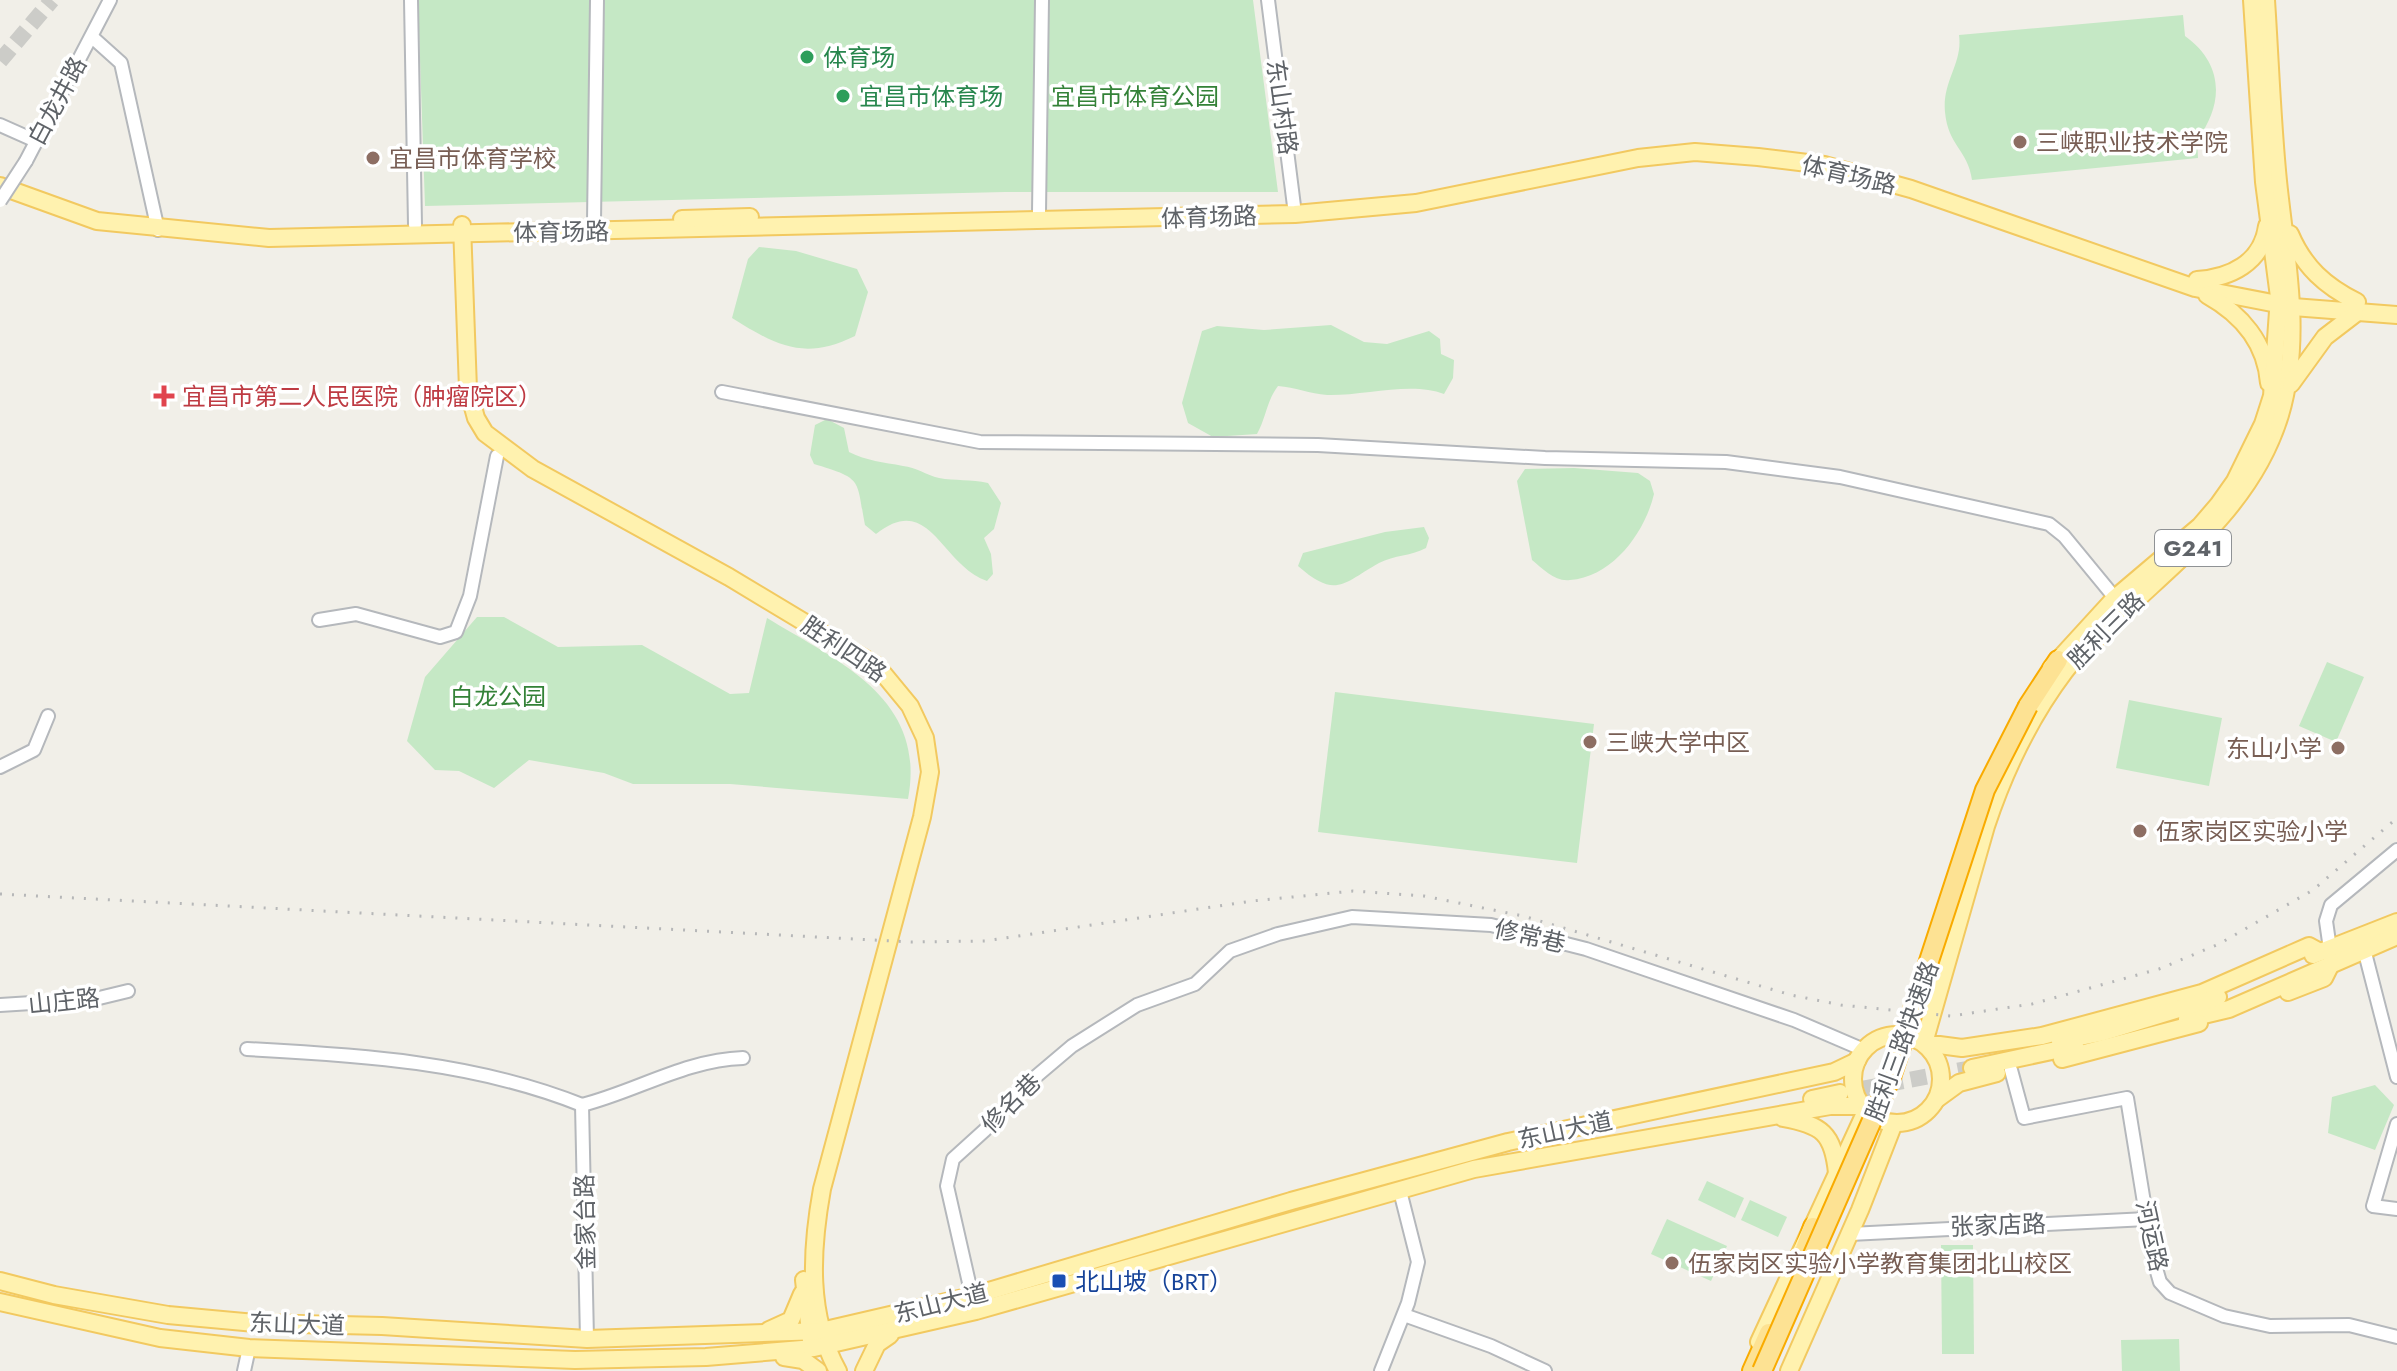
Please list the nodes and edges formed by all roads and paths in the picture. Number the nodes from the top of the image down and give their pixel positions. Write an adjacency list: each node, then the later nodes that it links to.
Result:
1 (110, 0): 8 (street, 白龙井路)
2 (411, 0): 19 (street)
3 (597, 0): 17 (street)
4 (1042, 0): 15 (street)
5 (1268, 0): 14 (street, 东山村路)
6 (2252, 0): 16 (main road, 胜利三路 / G241)
7 (2266, 0): 16 (main road, 胜利三路 / G241)
8 (92, 37): 10 (street, 白龙井路); 18 (street)
9 (0, 125): 10 (street)
10 (36, 141): 13 (street, 白龙井路, bridge)
11 (0, 175): 18 (main road, 体育场路)
12 (0, 186): 18 (main road, 体育场路)
13 (0, 201)
14 (1295, 209): 15 (main road, 体育场路); 20 (main road, 体育场路); 21 (main road, 体育场路)
15 (1039, 212): 17 (main road, 体育场路)
16 (2275, 212): 21 (main road); 22 (main road, 胜利三路 / G241); 24 (main road)
17 (594, 221): 20 (main road, 体育场路)
18 (157, 224): 19 (main road, 体育场路); 20 (main road, 体育场路)
19 (415, 225): 20 (main road, 体育场路)
20 (458, 229): 28 (main road, 胜利四路); 68 (main road, 胜利四路)
21 (2196, 284): 22 (main road, 体育场路); 27 (main road)
22 (2286, 301): 24 (main road, 体育场路); 27 (main road, 胜利三路 / G241)
23 (2397, 305): 24 (main road, 体育场路)
24 (2357, 307): 25 (main road, 体育场路); 27 (main road)
25 (2397, 315)
26 (722, 392): 29 (street)
27 (2276, 403): 29 (main road, 胜利三路 / G241); 31 (main road, 胜利三路 / G241)
28 (497, 456): 30 (street); 68 (main road, 胜利四路)
29 (2115, 598): 31 (main road, 胜利三路 / G241)
30 (319, 620)
31 (2062, 665): 32 (highway, G241); 44 (main road, 胜利三路 / G241); 45 (main road, 胜利三路 / G241)
32 (2031, 708): 91 (highway, 胜利三路快速路 / G241, bridge); 92 (highway, 胜利三路快速路 / G241)
33 (48, 716): 34 (street)
34 (0, 767)
35 (2397, 850): 39 (street)
36 (2397, 922): 39 (main road)
37 (2397, 936): 38 (main road)
38 (2364, 949): 39 (main road); 43 (street)
39 (2321, 958): 45 (main road); 50 (main road); 51 (main road)
40 (1195, 984): 48 (street, 修常巷); 69 (street, 修名巷)
41 (128, 991): 42 (street, 山庄路)
42 (0, 1005)
43 (2381, 1011): 47 (street); 52 (street)
44 (1900, 1035): 45 (main road); 48 (main road)
45 (1924, 1043): 53 (main road)
46 (247, 1049): 54 (street)
47 (2397, 1052)
48 (1861, 1056): 55 (main road); 59 (main road, 东山大道)
49 (743, 1058): 54 (street)
50 (1971, 1063)
51 (2011, 1070): 53 (main road); 64 (street, 河运路)
52 (2397, 1077)
53 (1937, 1099): 57 (main road)
54 (582, 1105): 76 (street, 金家台路)
55 (1864, 1108): 56 (main road, 东山大道); 57 (main road); 61 (main road)
56 (1773, 1116): 60 (main road, 东山大道); 61 (main road)
57 (1894, 1123): 66 (main road)
58 (2397, 1124): 63 (street)
59 (1471, 1152): 60 (main road); 69 (main road, 东山大道)
60 (1474, 1169): 62 (main road, 东山大道)
61 (1837, 1174): 65 (main road)
62 (1400, 1191): 71 (street); 73 (main road, 东山大道)
63 (2397, 1209)
64 (2147, 1219): 66 (street, 张家店路); 75 (street, 河运路)
65 (1813, 1227): 89 (main road); 90 (highway)
66 (1850, 1234): 93 (main road)
67 (0, 1281): 76 (main road, 东山大道)
68 (810, 1284): 72 (main road); 74 (main road); 77 (main road, 胜利四路)
69 (972, 1296): 72 (main road, 东山大道)
70 (0, 1302): 78 (main road, 东山大道)
71 (1404, 1315): 87 (street); 88 (street)
72 (857, 1323): 77 (main road, 东山大道)
73 (901, 1329): 77 (main road, 东山大道); 86 (main road)
74 (720, 1336): 76 (main road, 东山大道); 77 (main road, 东山大道)
75 (2397, 1337)
76 (587, 1339)
77 (817, 1339): 79 (main road, 东山大道); 84 (main road, 胜利四路); 85 (main road, 胜利四路)
78 (249, 1348): 80 (main road, 东山大道); 82 (street)
79 (706, 1357): 81 (main road, 东山大道); 83 (main road)
80 (458, 1363): 81 (main road, 东山大道)
81 (575, 1366)
82 (244, 1371)
83 (818, 1371)
84 (825, 1371)
85 (838, 1371)
86 (864, 1371)
87 (1381, 1371)
88 (1545, 1371)
89 (1745, 1371)
90 (1752, 1371)
91 (1762, 1371)
92 (1773, 1371)
93 (1789, 1371)

